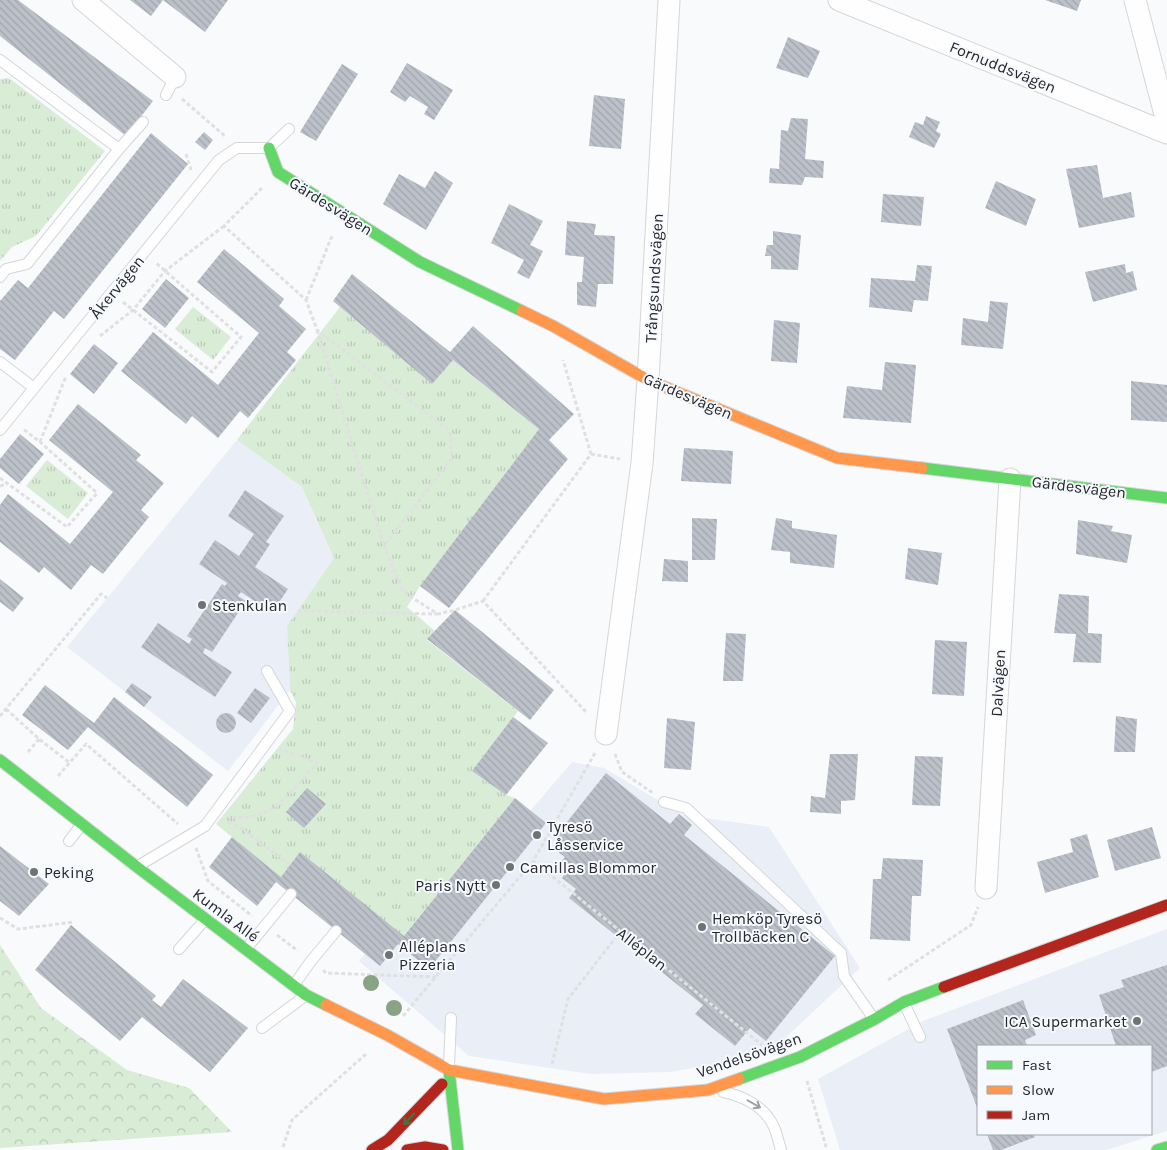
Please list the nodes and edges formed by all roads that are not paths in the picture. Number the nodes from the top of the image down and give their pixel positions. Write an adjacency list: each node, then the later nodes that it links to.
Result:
1 (83, 0): 6 (street)
2 (670, 0): 15 (street, Trångsundsvägen)
3 (839, 0): 10 (street, Fornuddsvägen)
4 (1135, 0): 8 (street)
5 (0, 60): 12 (lane)
6 (171, 86)
7 (144, 122): 12 (lane)
8 (1167, 122)
9 (289, 129): 11 (lane)
10 (1167, 133)
11 (269, 148): 15 (street, Gärdesvägen); 16 (lane, Åkervägen)
12 (119, 149): 13 (lane)
13 (0, 277)
14 (0, 362): 16 (lane)
15 (648, 380): 18 (street, Gärdesvägen); 21 (street, Trångsundsvägen)
16 (34, 388): 17 (lane, Åkervägen)
17 (0, 430)
18 (1010, 479): 19 (street, Gärdesvägen); 27 (street, Dalvägen)
19 (1167, 498)
20 (267, 671): 26 (lane)
21 (606, 734)
22 (0, 760): 24 (street, Kumla Allé)
23 (664, 802): 38 (lane)
24 (82, 824): 25 (lane); 26 (street, Kumla Allé)
25 (69, 841)
26 (136, 867): 30 (street, Kumla Allé)
27 (986, 888)
28 (291, 894): 33 (lane)
29 (1167, 905): 36 (street, Vendelsövägen)
30 (206, 919): 32 (lane); 33 (street, Kumla Allé)
31 (336, 931): 34 (lane)
32 (179, 949)
33 (246, 950): 34 (street, Kumla Allé)
34 (294, 986): 35 (street, Kumla Allé)
35 (306, 995): 39 (lane); 41 (street, Kumla Allé)
36 (904, 1002): 38 (street, Vendelsövägen); 40 (lane)
37 (451, 1018): 41 (lane)
38 (875, 1020): 43 (street, Vendelsövägen)
39 (262, 1028)
40 (920, 1037)
41 (449, 1070): 42 (street); 43 (street, Vendelsövägen); 50 (street)
42 (442, 1084): 44 (street); 47 (street, one-way to 47)
43 (708, 1090): 51 (lane, one-way to 51)
44 (424, 1118)
45 (415, 1136): 48 (street)
46 (1167, 1147): 52 (street)
47 (372, 1150)
48 (407, 1150): 49 (street)
49 (444, 1150)
50 (458, 1150)
51 (781, 1150)
52 (1157, 1150)

